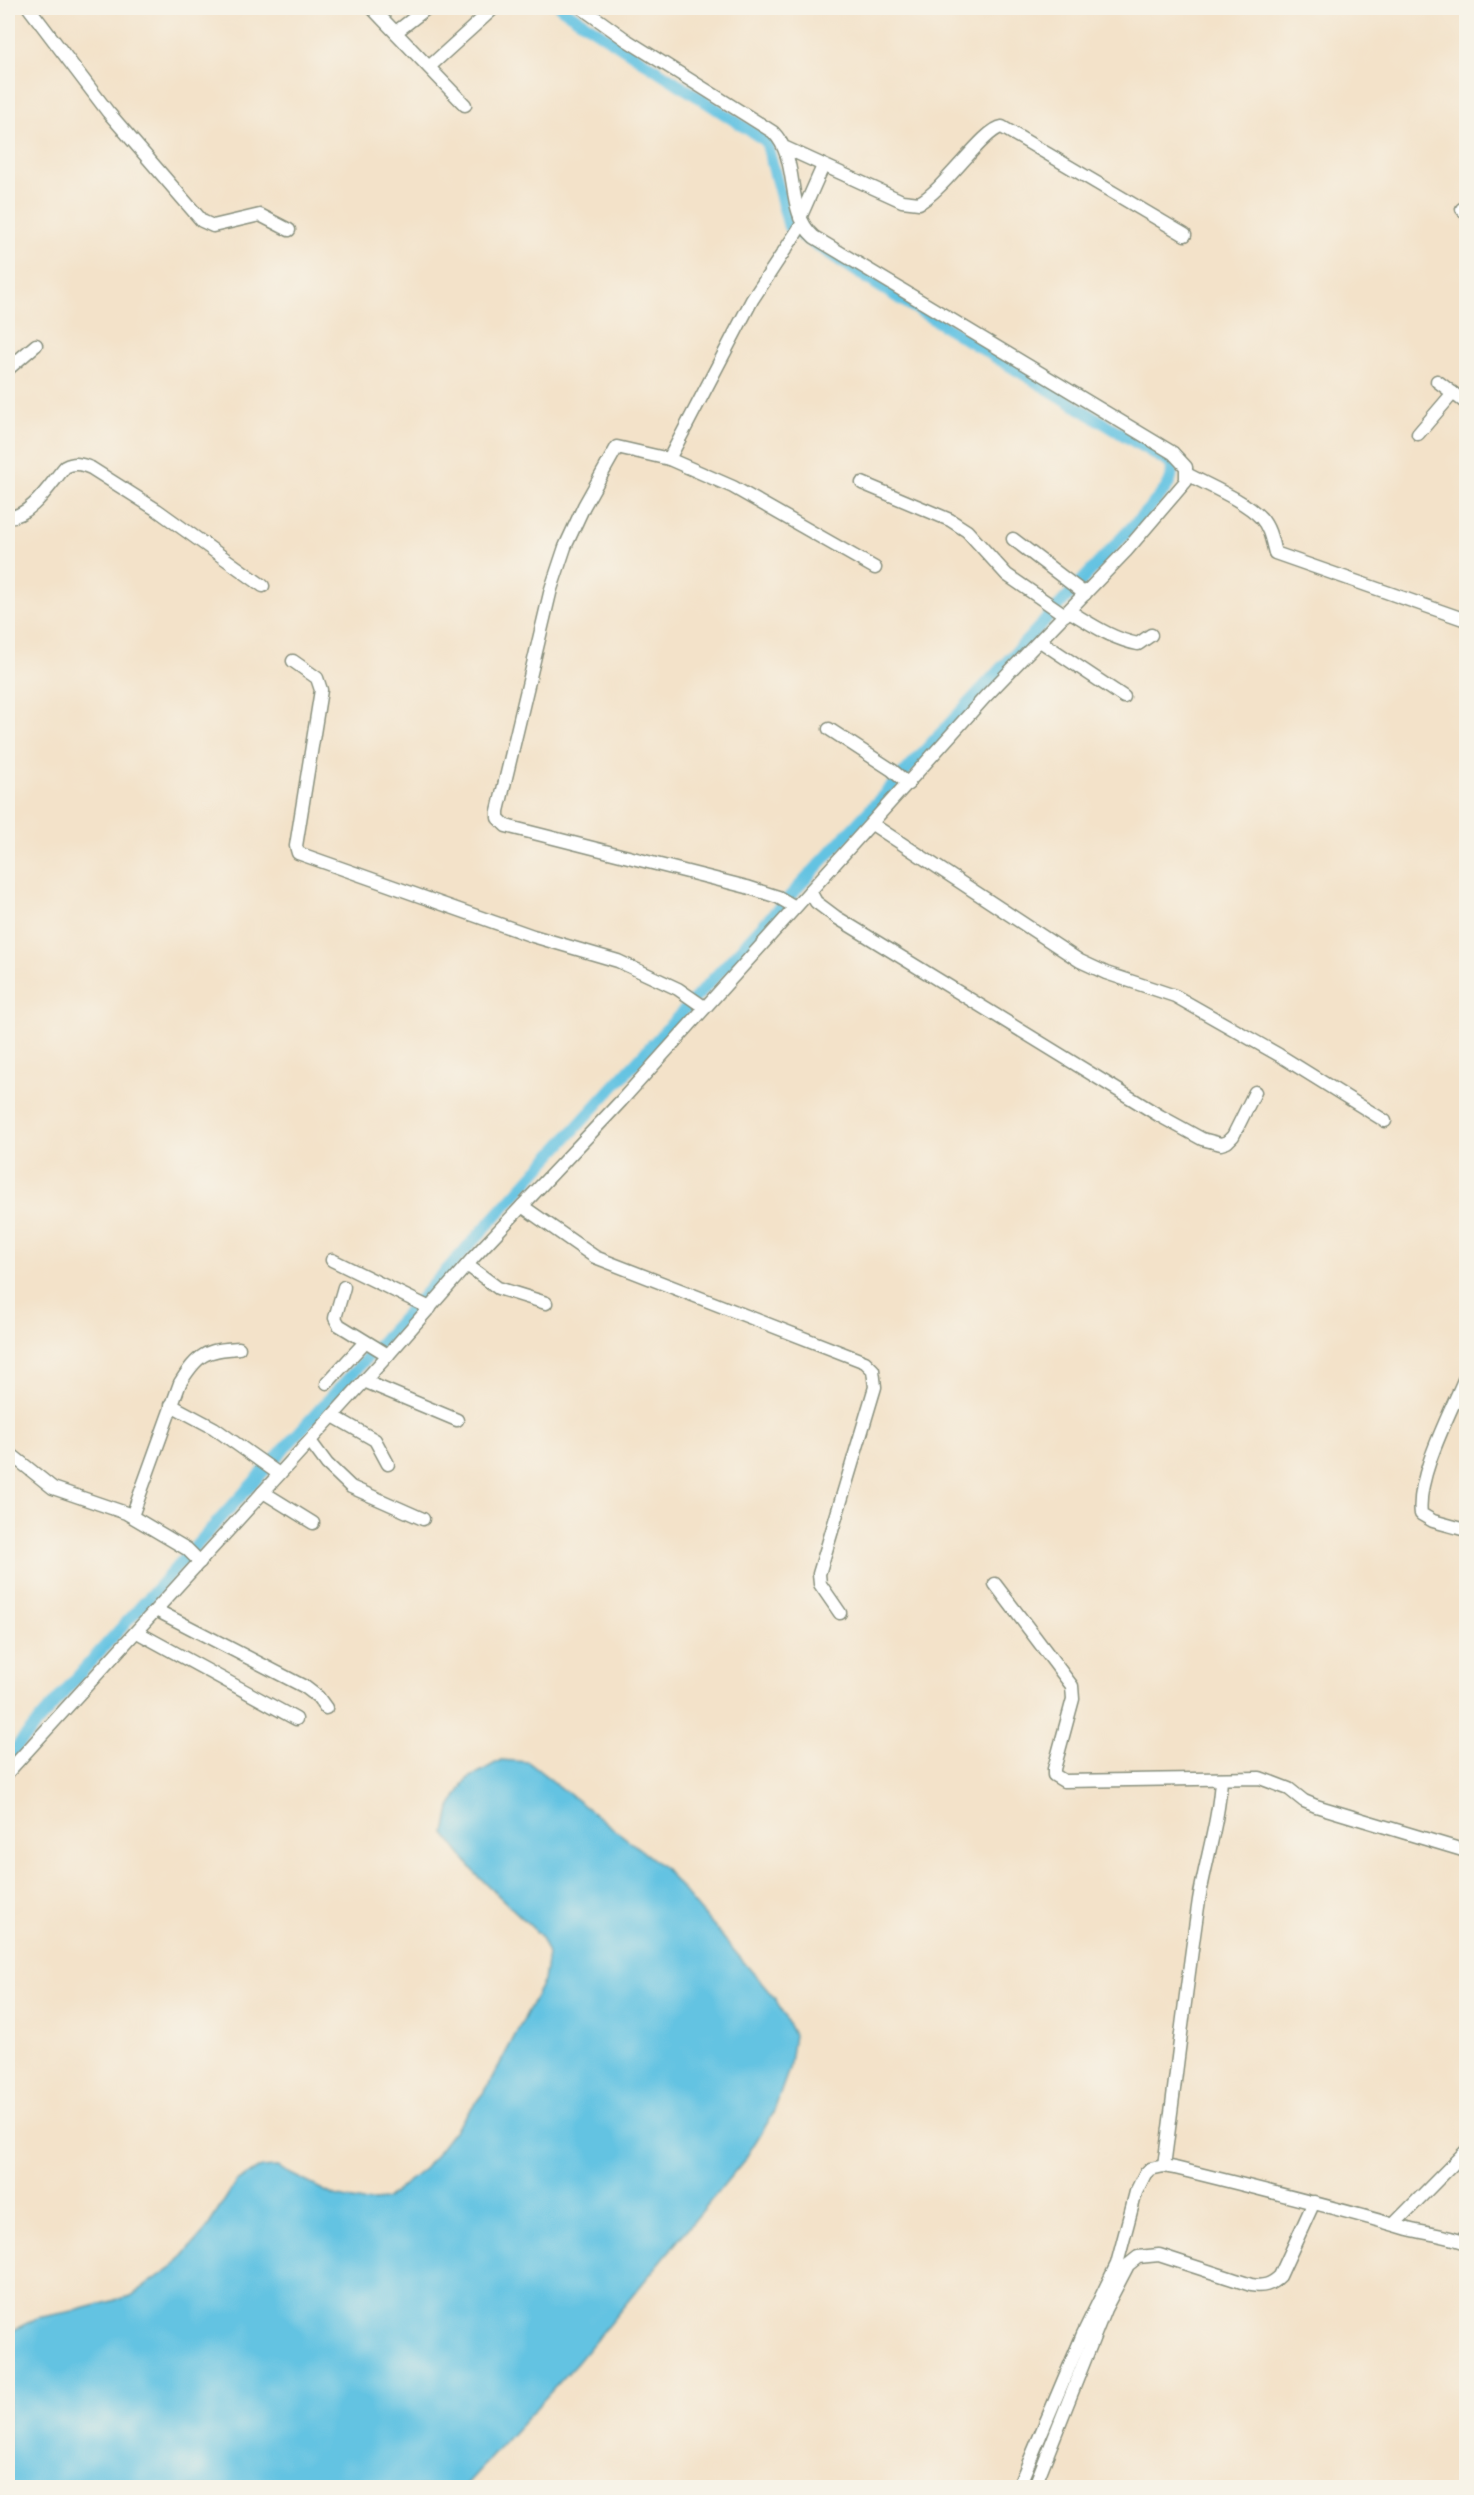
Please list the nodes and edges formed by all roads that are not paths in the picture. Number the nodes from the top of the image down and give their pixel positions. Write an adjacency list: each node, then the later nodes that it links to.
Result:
1 (29, 8): 12 (street)
2 (372, 8): 6 (street)
3 (426, 8): 6 (street)
4 (494, 8): 7 (street)
5 (582, 8): 9 (street)
6 (396, 32): 7 (street)
7 (429, 67): 8 (street)
8 (465, 105)
9 (786, 148): 10 (street); 11 (street)
10 (823, 166): 11 (street); 13 (street)
11 (798, 229): 20 (street); 21 (street)
12 (289, 231)
13 (1185, 235)
14 (36, 345): 15 (street)
15 (8, 369)
16 (1437, 381): 17 (street)
17 (1453, 393): 18 (street); 19 (street)
18 (1467, 403)
19 (1419, 434)
20 (669, 459): 25 (street); 38 (street)
21 (1188, 474): 27 (street); 29 (street)
22 (862, 483): 28 (street)
23 (8, 517): 26 (street)
24 (1012, 539): 27 (street)
25 (875, 568)
26 (263, 586)
27 (1085, 594): 28 (street)
28 (1061, 611): 30 (street); 31 (street)
29 (1467, 620)
30 (1151, 635)
31 (1040, 641): 33 (street); 35 (street)
32 (292, 661): 39 (street)
33 (1124, 697)
34 (829, 729): 35 (street)
35 (906, 782): 36 (street)
36 (872, 824): 37 (street); 41 (street)
37 (810, 891): 38 (street); 40 (street)
38 (792, 906): 39 (street)
39 (698, 1003): 42 (street)
40 (1255, 1092)
41 (1385, 1121)
42 (522, 1206): 44 (street); 69 (street)
43 (332, 1260): 47 (street)
44 (467, 1265): 46 (street); 47 (street)
45 (344, 1287): 48 (street)
46 (546, 1304)
47 (430, 1308): 50 (street)
48 (365, 1342): 50 (street); 53 (street)
49 (239, 1348): 54 (street)
50 (388, 1355): 52 (street)
51 (1467, 1375): 65 (street)
52 (364, 1381): 55 (street); 56 (street)
53 (327, 1383)
54 (171, 1405): 60 (street); 62 (street)
55 (333, 1416): 57 (street); 59 (street)
56 (457, 1420)
57 (310, 1441): 60 (street); 63 (street)
58 (8, 1452): 62 (street)
59 (388, 1464)
60 (272, 1469): 61 (street)
61 (263, 1492): 64 (street); 66 (street)
62 (132, 1516): 66 (street)
63 (423, 1519)
64 (313, 1523)
65 (1467, 1530)
66 (194, 1556): 68 (street)
67 (995, 1584): 74 (street)
68 (156, 1610): 70 (street); 71 (street)
69 (840, 1613)
70 (137, 1632): 72 (street); 73 (street)
71 (326, 1708)
72 (296, 1719)
73 (8, 1772)
74 (1221, 1779): 75 (street); 77 (street)
75 (1467, 1851)
76 (1467, 2151): 79 (street)
77 (1164, 2166): 78 (street); 81 (street)
78 (1314, 2202): 79 (street); 82 (street)
79 (1394, 2224): 80 (street)
80 (1467, 2242)
81 (1018, 2487)
82 (1034, 2487)

